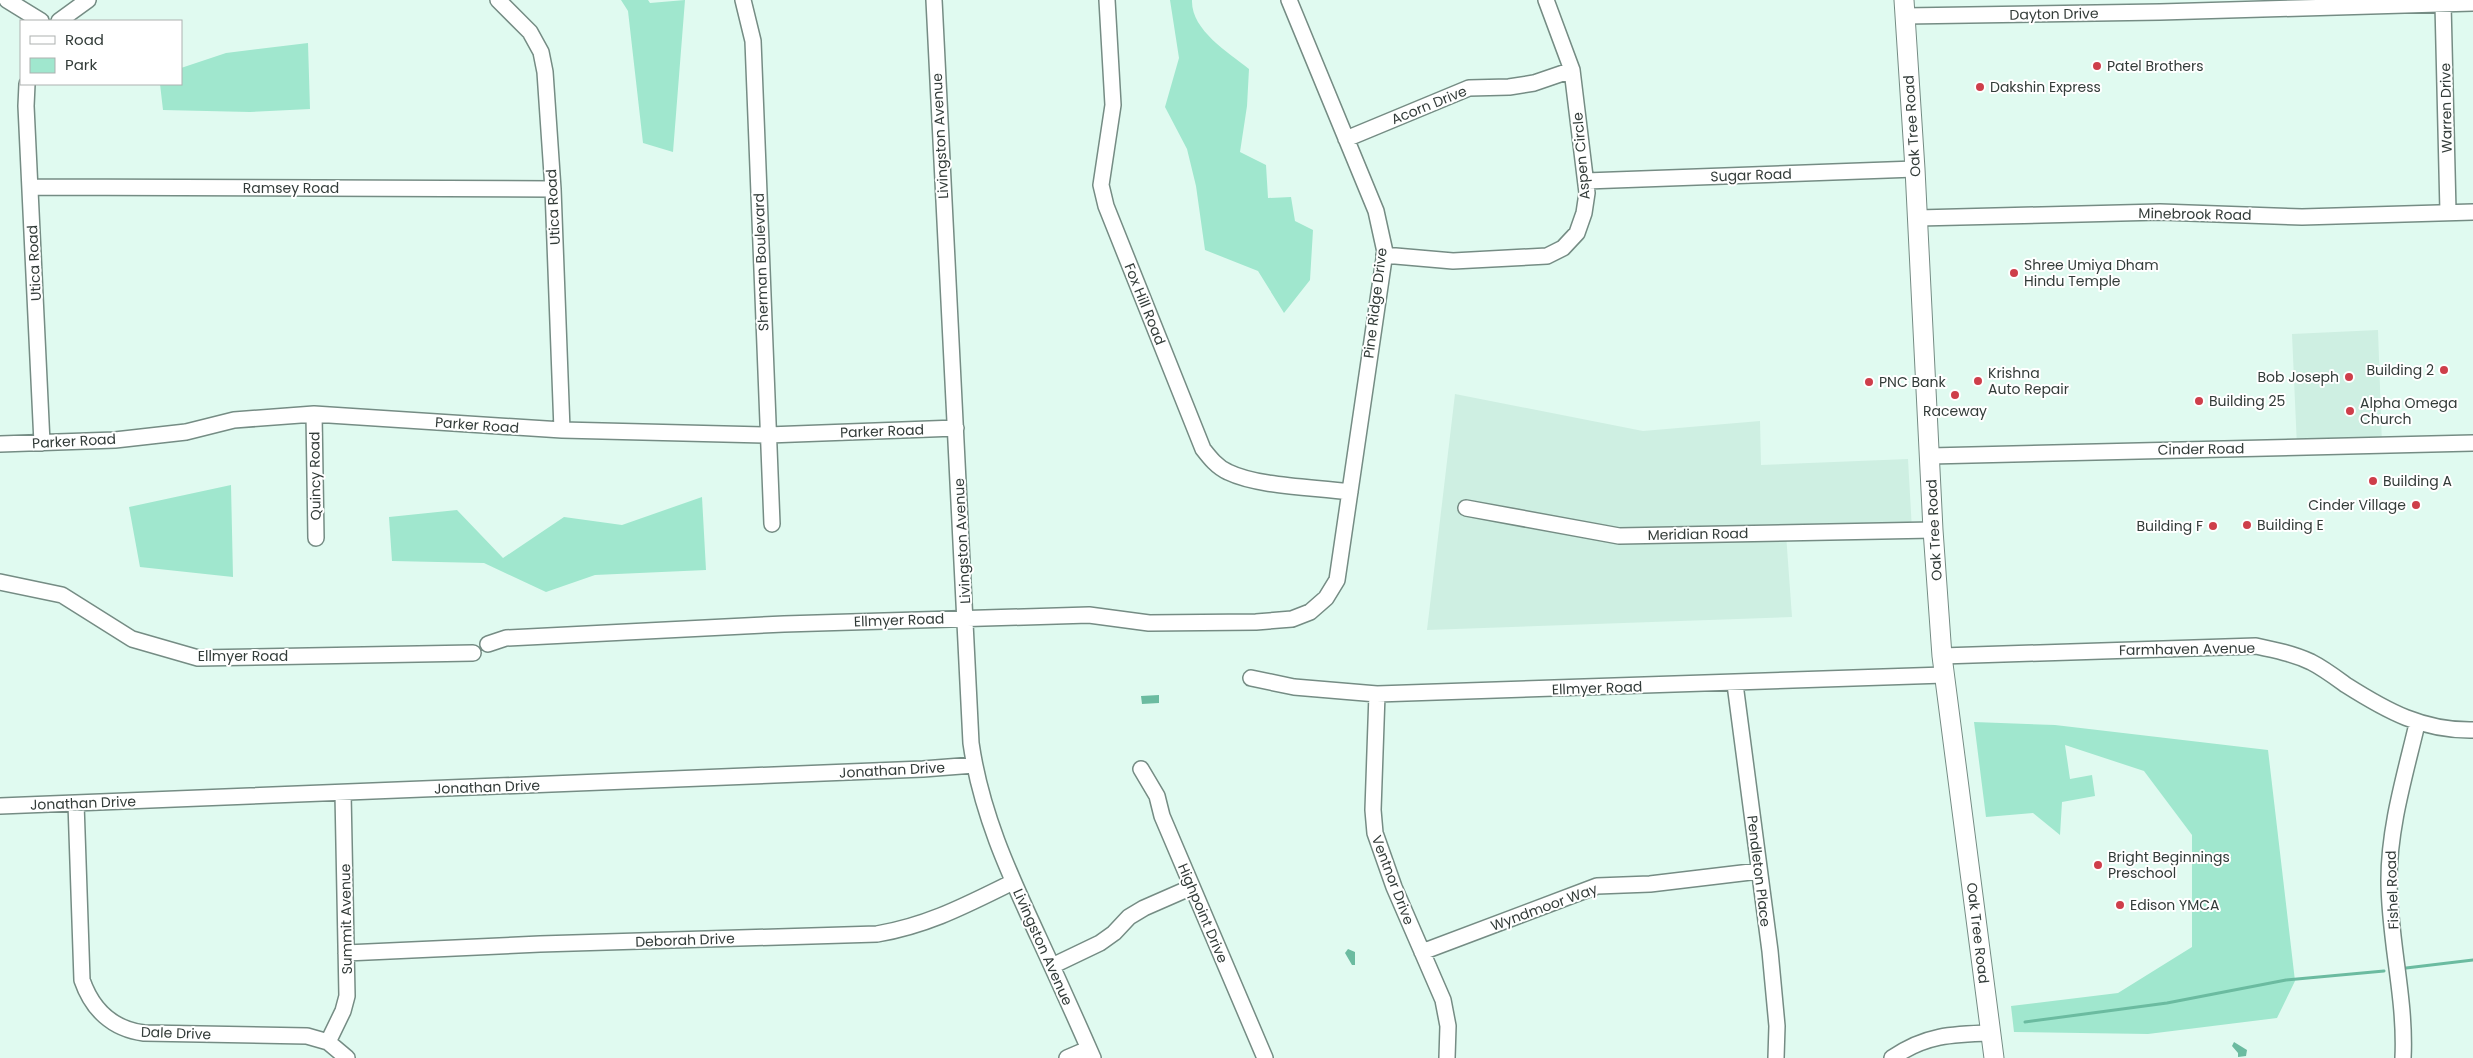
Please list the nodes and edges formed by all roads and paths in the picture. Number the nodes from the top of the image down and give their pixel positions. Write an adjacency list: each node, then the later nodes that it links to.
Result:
1 (7, 0): 12 (street)
2 (88, 0): 13 (street)
3 (498, 0): 20 (street, Utica Road)
4 (742, 0): 28 (street, Sherman Boulevard)
5 (934, 0): 26 (street, Livingston Avenue)
6 (1107, 0): 33 (street, Fox Hill Road)
7 (1289, 0): 16 (street, Pine Ridge Drive)
8 (1546, 0): 14 (street, Aspen Circle)
9 (2473, 3): 10 (street, Dayton Drive)
10 (2443, 4): 11 (street, Dayton Drive); 21 (street, Warren Drive)
11 (1905, 8): 17 (main road, Oak Tree Road)
12 (39, 20)
13 (60, 20)
14 (1572, 70): 16 (street, Acorn Drive); 18 (street, Aspen Circle)
15 (27, 85): 19 (street, Utica Road)
16 (1346, 139): 24 (street, Pine Ridge Drive)
17 (1915, 169): 18 (street, Sugar Road); 23 (main road, Oak Tree Road)
18 (1586, 181): 24 (street, Aspen Circle)
19 (30, 187): 20 (street, Ramsey Road); 29 (street, Utica Road)
20 (553, 189): 27 (street, Utica Road)
21 (2448, 212): 22 (street, Minebrook Road); 23 (street, Minebrook Road)
22 (2473, 212)
23 (1918, 218): 32 (main road, Oak Tree Road)
24 (1384, 255): 33 (street, Pine Ridge Drive)
25 (314, 414): 27 (street, Parker Road); 29 (street, Parker Road); 37 (street, Quincy Road)
26 (956, 428): 28 (street, Parker Road); 40 (street, Livingston Avenue)
27 (562, 430): 28 (street, Parker Road)
28 (768, 435): 35 (street, Sherman Boulevard)
29 (42, 442): 31 (street, Parker Road)
30 (2473, 443): 32 (street, Cinder Road)
31 (0, 444)
32 (1930, 456): 36 (main road, Oak Tree Road)
33 (1350, 492): 39 (street, Pine Ridge Drive)
34 (1466, 508): 36 (street, Meridian Road)
35 (772, 524)
36 (1933, 530): 43 (main road, Oak Tree Road)
37 (316, 538)
38 (0, 582): 42 (street, Ellmyer Road)
39 (1310, 612): 40 (street, Ellmyer Road)
40 (966, 618): 41 (street, Ellmyer Road); 50 (street, Livingston Avenue)
41 (488, 644)
42 (473, 653)
43 (1942, 656): 44 (main road, Oak Tree Road); 48 (street, Farmhaven Avenue)
44 (1944, 675): 46 (street, Ellmyer Road); 61 (main road, Oak Tree Road)
45 (1251, 678): 47 (street, Ellmyer Road)
46 (1735, 684): 47 (street, Ellmyer Road); 55 (street, Pendleton Place)
47 (1377, 694): 58 (street, Ventnor Drive)
48 (2417, 724): 49 (street, Farmhaven Avenue); 71 (street, Fishel Road)
49 (2473, 730)
50 (974, 765): 52 (street, Jonathan Drive); 56 (street, Livingston Avenue)
51 (1141, 769): 57 (street, Highpoint Drive)
52 (343, 793): 53 (street, Jonathan Drive); 59 (street, Summit Avenue)
53 (76, 803): 54 (street, Jonathan Drive); 62 (street, Dale Drive)
54 (0, 806)
55 (1759, 871): 58 (street, Wyndmoor Way); 68 (street, Pendleton Place)
56 (1013, 882): 59 (street, Deborah Drive); 60 (street, Livingston Avenue)
57 (1192, 887): 60 (street); 66 (street, Highpoint Drive)
58 (1422, 952): 67 (street, Ventnor Drive)
59 (346, 953): 62 (street, Summit Avenue)
60 (1052, 966): 63 (street, Livingston Avenue)
61 (1991, 1033): 69 (street); 70 (main road, Oak Tree Road)
62 (328, 1042): 64 (street, Dale Drive)
63 (1090, 1053): 65 (street)
64 (347, 1058)
65 (1067, 1058)
66 (1265, 1058)
67 (1447, 1058)
68 (1776, 1058)
69 (1892, 1058)
70 (1994, 1058)
71 (2403, 1058)

